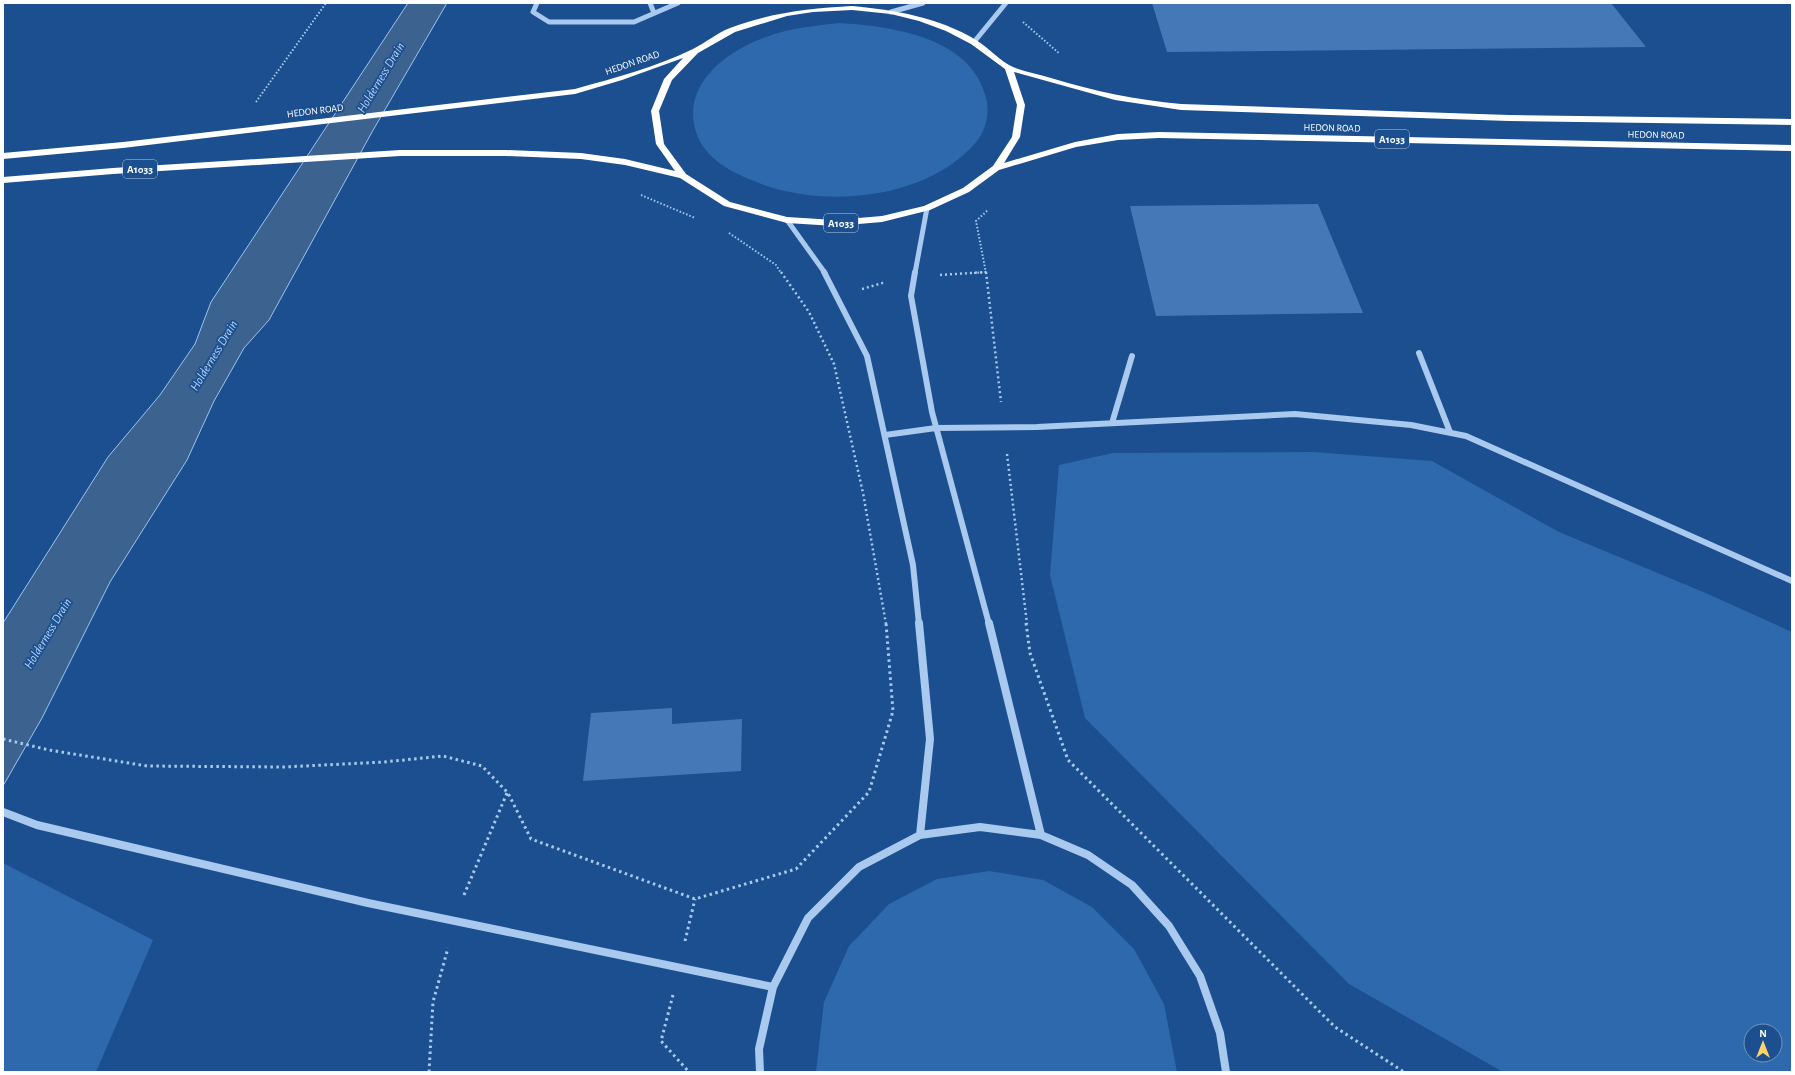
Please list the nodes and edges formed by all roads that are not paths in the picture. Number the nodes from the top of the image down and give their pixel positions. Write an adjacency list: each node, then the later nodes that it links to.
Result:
1 (537, 3): 7 (street)
2 (650, 3): 7 (street)
3 (678, 3): 7 (street)
4 (923, 3): 6 (street)
5 (1006, 3): 8 (street)
6 (890, 12): 8 (highway, A1033); 9 (highway, A1033)
7 (654, 13)
8 (974, 42): 10 (highway, A1033)
9 (695, 51): 13 (highway, HEDON ROAD / A1033); 15 (highway, A1033)
10 (1009, 68): 11 (highway, HEDON ROAD / A1033); 14 (highway, A1033)
11 (1792, 122)
12 (1792, 148): 14 (highway, HEDON ROAD / A1033)
13 (3, 156)
14 (996, 168): 17 (highway, A1033)
15 (683, 176): 16 (highway, A1033); 18 (highway, A1033)
16 (3, 180)
17 (927, 208): 18 (highway, A1033); 22 (street)
18 (787, 220): 24 (street)
19 (1419, 353): 23 (street)
20 (1132, 356): 21 (street)
21 (1112, 423): 22 (street); 23 (street)
22 (936, 428): 24 (street); 28 (street)
23 (1450, 432): 25 (street)
24 (885, 435): 27 (street)
25 (1792, 580)
26 (3, 812): 29 (street)
27 (920, 835): 28 (street); 29 (street)
28 (1041, 835): 31 (street)
29 (772, 987): 30 (street)
30 (760, 1072)
31 (1226, 1072)

